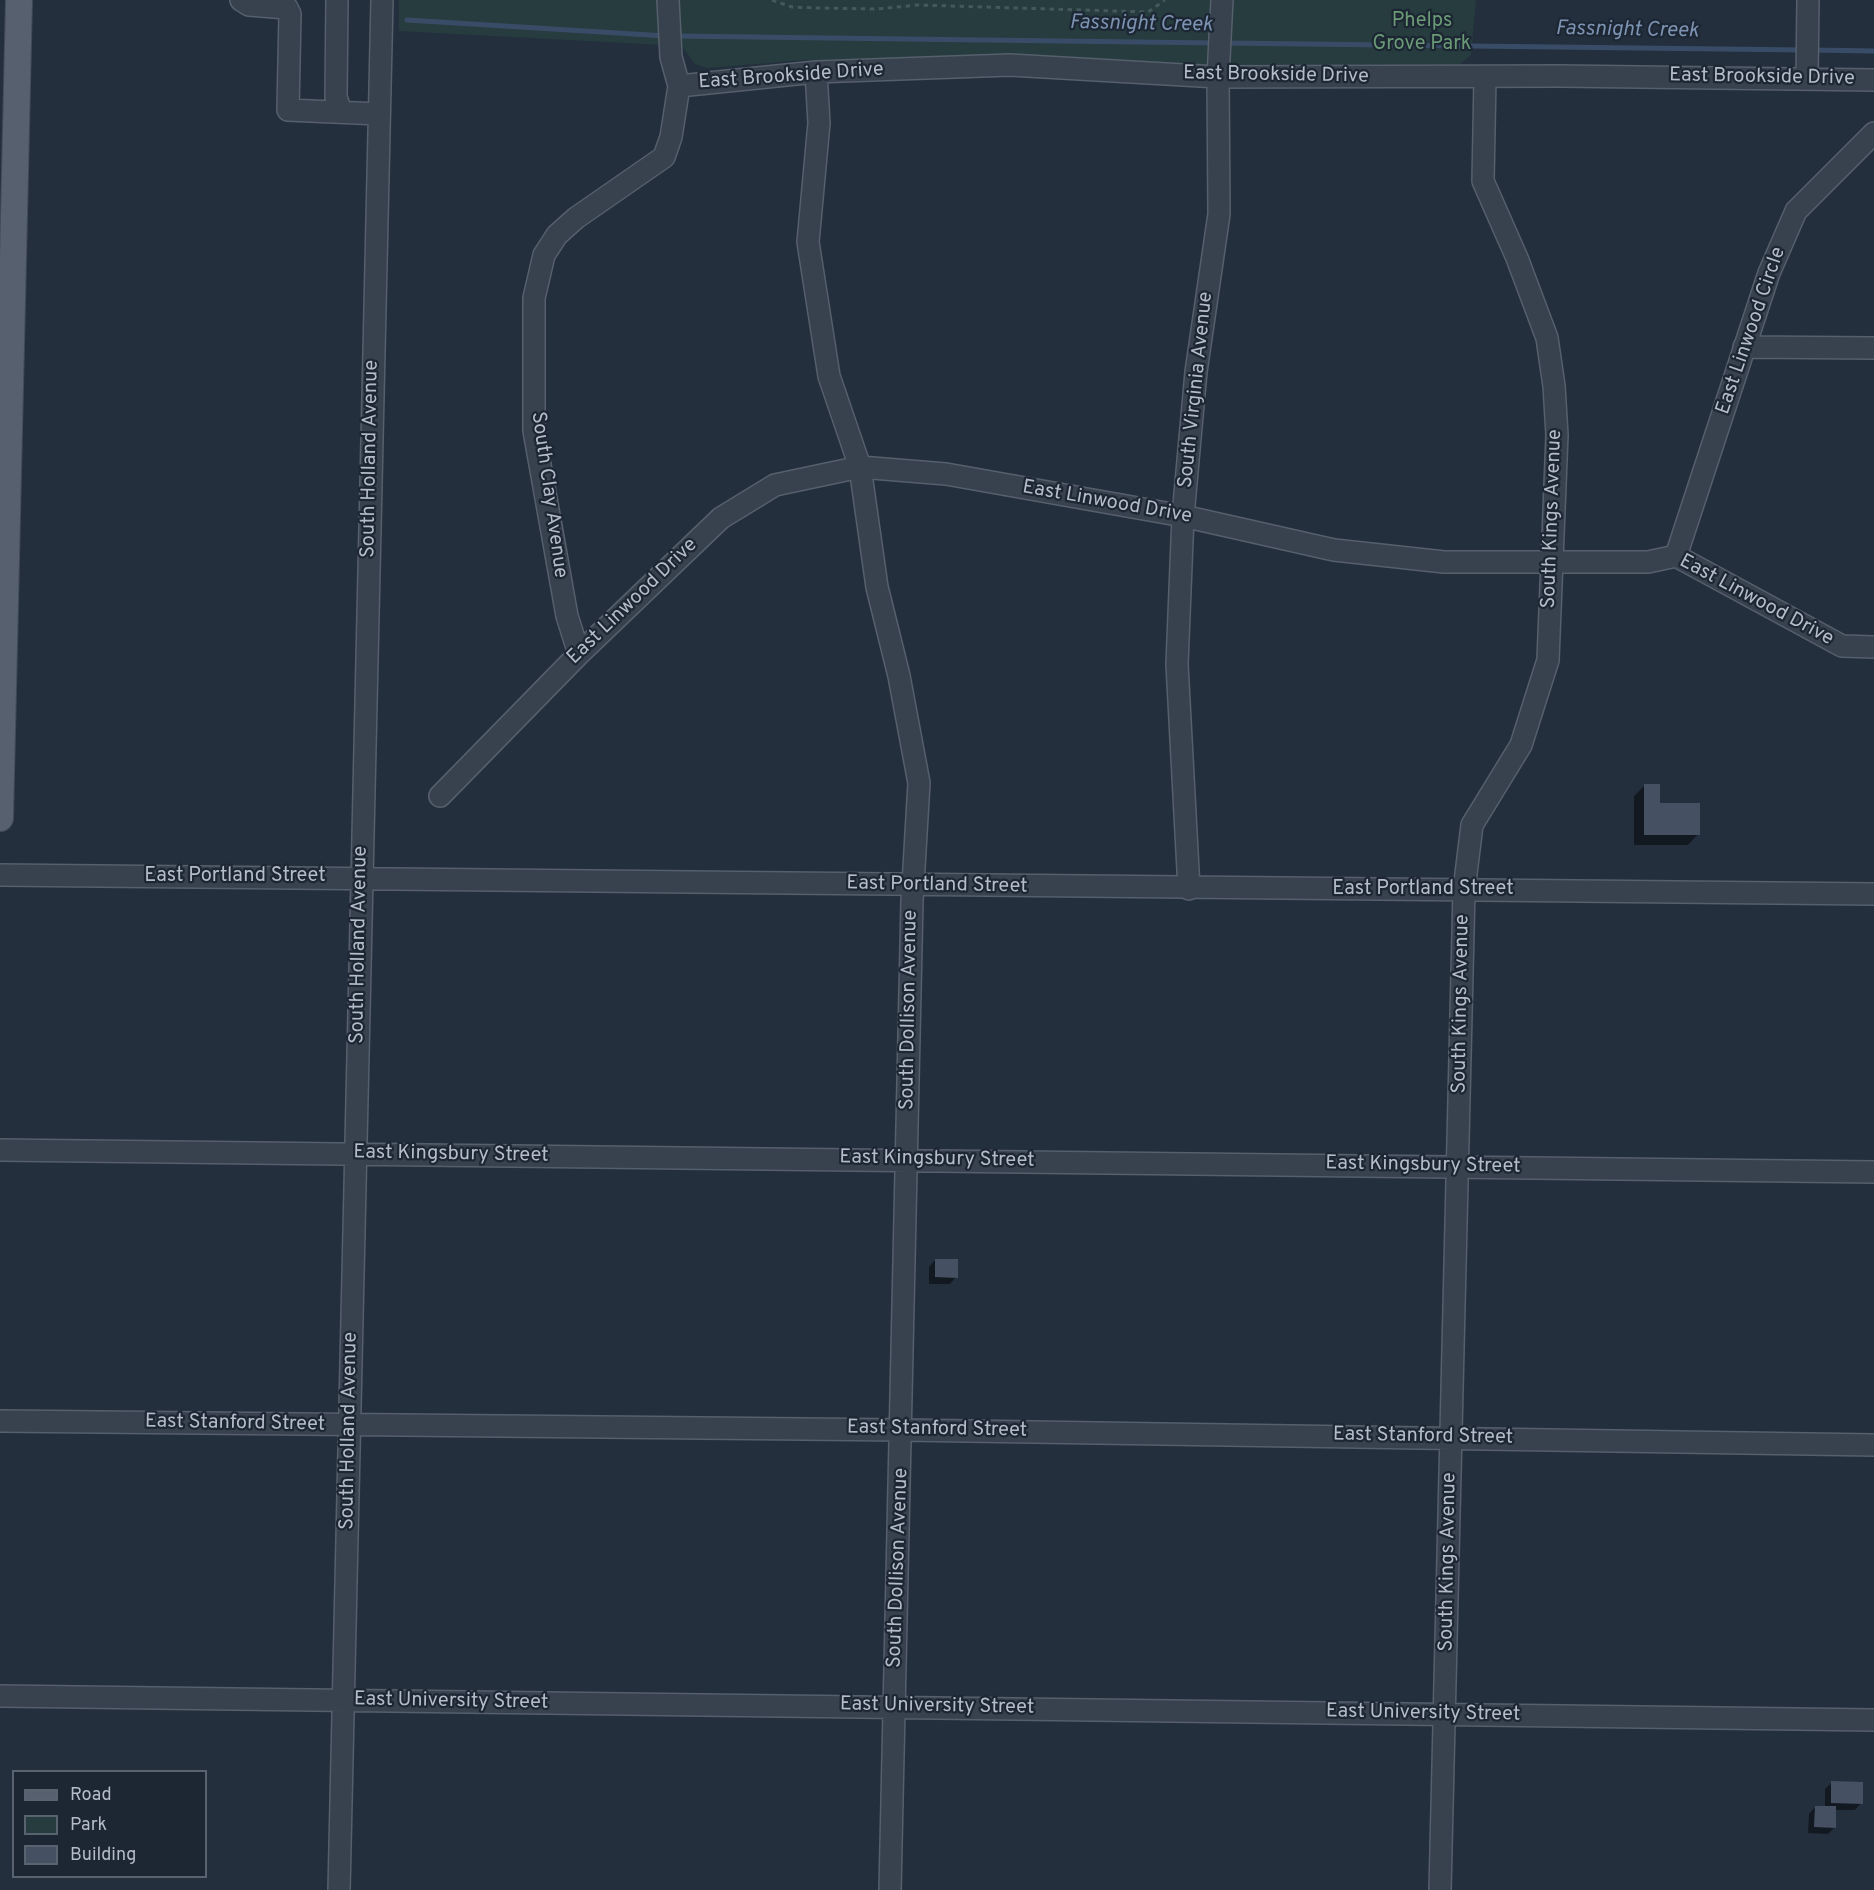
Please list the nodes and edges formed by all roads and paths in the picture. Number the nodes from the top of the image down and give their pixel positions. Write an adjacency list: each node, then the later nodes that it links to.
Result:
1 (19, 0): 28 (main road)
2 (241, 0): 16 (street)
3 (337, 0): 16 (street)
4 (382, 0): 17 (street, South Holland Avenue)
5 (772, 0): 6 (path)
6 (1165, 0)
7 (1808, 0): 10 (street)
8 (1221, 8): 12 (street, South Virginia Avenue)
9 (668, 9): 15 (street, South Clay Avenue)
10 (1807, 71): 13 (street, East Brookside Drive); 14 (street, East Brookside Drive)
11 (816, 72): 12 (street, East Brookside Drive); 15 (street, East Brookside Drive); 21 (street, South Dollison Avenue)
12 (1218, 72): 13 (street, East Brookside Drive); 22 (street, South Virginia Avenue)
13 (1485, 78): 24 (street, South Kings Avenue)
14 (1874, 80)
15 (679, 86): 26 (street, South Clay Avenue)
16 (341, 112): 17 (street)
17 (379, 114): 30 (street, South Holland Avenue)
18 (1874, 134): 19 (street, East Linwood Circle)
19 (1744, 347): 20 (street); 23 (street, East Linwood Circle)
20 (1874, 348)
21 (860, 467): 22 (street, East Linwood Drive); 26 (street, East Linwood Drive); 31 (street, South Dollison Avenue)
22 (1183, 516): 24 (street, East Linwood Drive); 32 (street, South Virginia Avenue)
23 (1676, 556): 24 (street, East Linwood Drive); 25 (street, East Linwood Drive)
24 (1551, 560): 33 (street, South Kings Avenue)
25 (1874, 647)
26 (579, 654): 27 (street, East Linwood Drive)
27 (440, 796)
28 (0, 818)
29 (0, 875): 30 (street, East Portland Street)
30 (362, 878): 31 (street, East Portland Street); 36 (street, South Holland Avenue)
31 (913, 885): 32 (street, East Portland Street); 37 (street, South Dollison Avenue)
32 (1189, 889): 33 (street, East Portland Street)
33 (1464, 890): 34 (street, East Portland Street); 38 (street, South Kings Avenue)
34 (1874, 894)
35 (0, 1150): 36 (street, East Kingsbury Street)
36 (356, 1153): 37 (street, East Kingsbury Street); 41 (street, South Holland Avenue)
37 (907, 1160): 38 (street, East Kingsbury Street); 42 (street, South Dollison Avenue)
38 (1458, 1167): 39 (street, East Kingsbury Street); 43 (street, South Kings Avenue)
39 (1874, 1172)
40 (0, 1421): 41 (street, East Stanford Street)
41 (350, 1425): 42 (street, East Stanford Street); 46 (street, South Holland Avenue)
42 (903, 1430): 43 (street, East Stanford Street); 47 (street, South Dollison Avenue)
43 (1452, 1437): 44 (street, East Stanford Street); 48 (street, South Kings Avenue)
44 (1874, 1445)
45 (0, 1696): 46 (street, East University Street)
46 (345, 1700): 47 (street, East University Street); 50 (street, South Holland Avenue)
47 (895, 1707): 48 (street, East University Street); 51 (street, South Dollison Avenue)
48 (1445, 1714): 49 (street, East University Street); 52 (street, South Kings Avenue)
49 (1874, 1720)
50 (339, 1890)
51 (891, 1890)
52 (1440, 1890)

